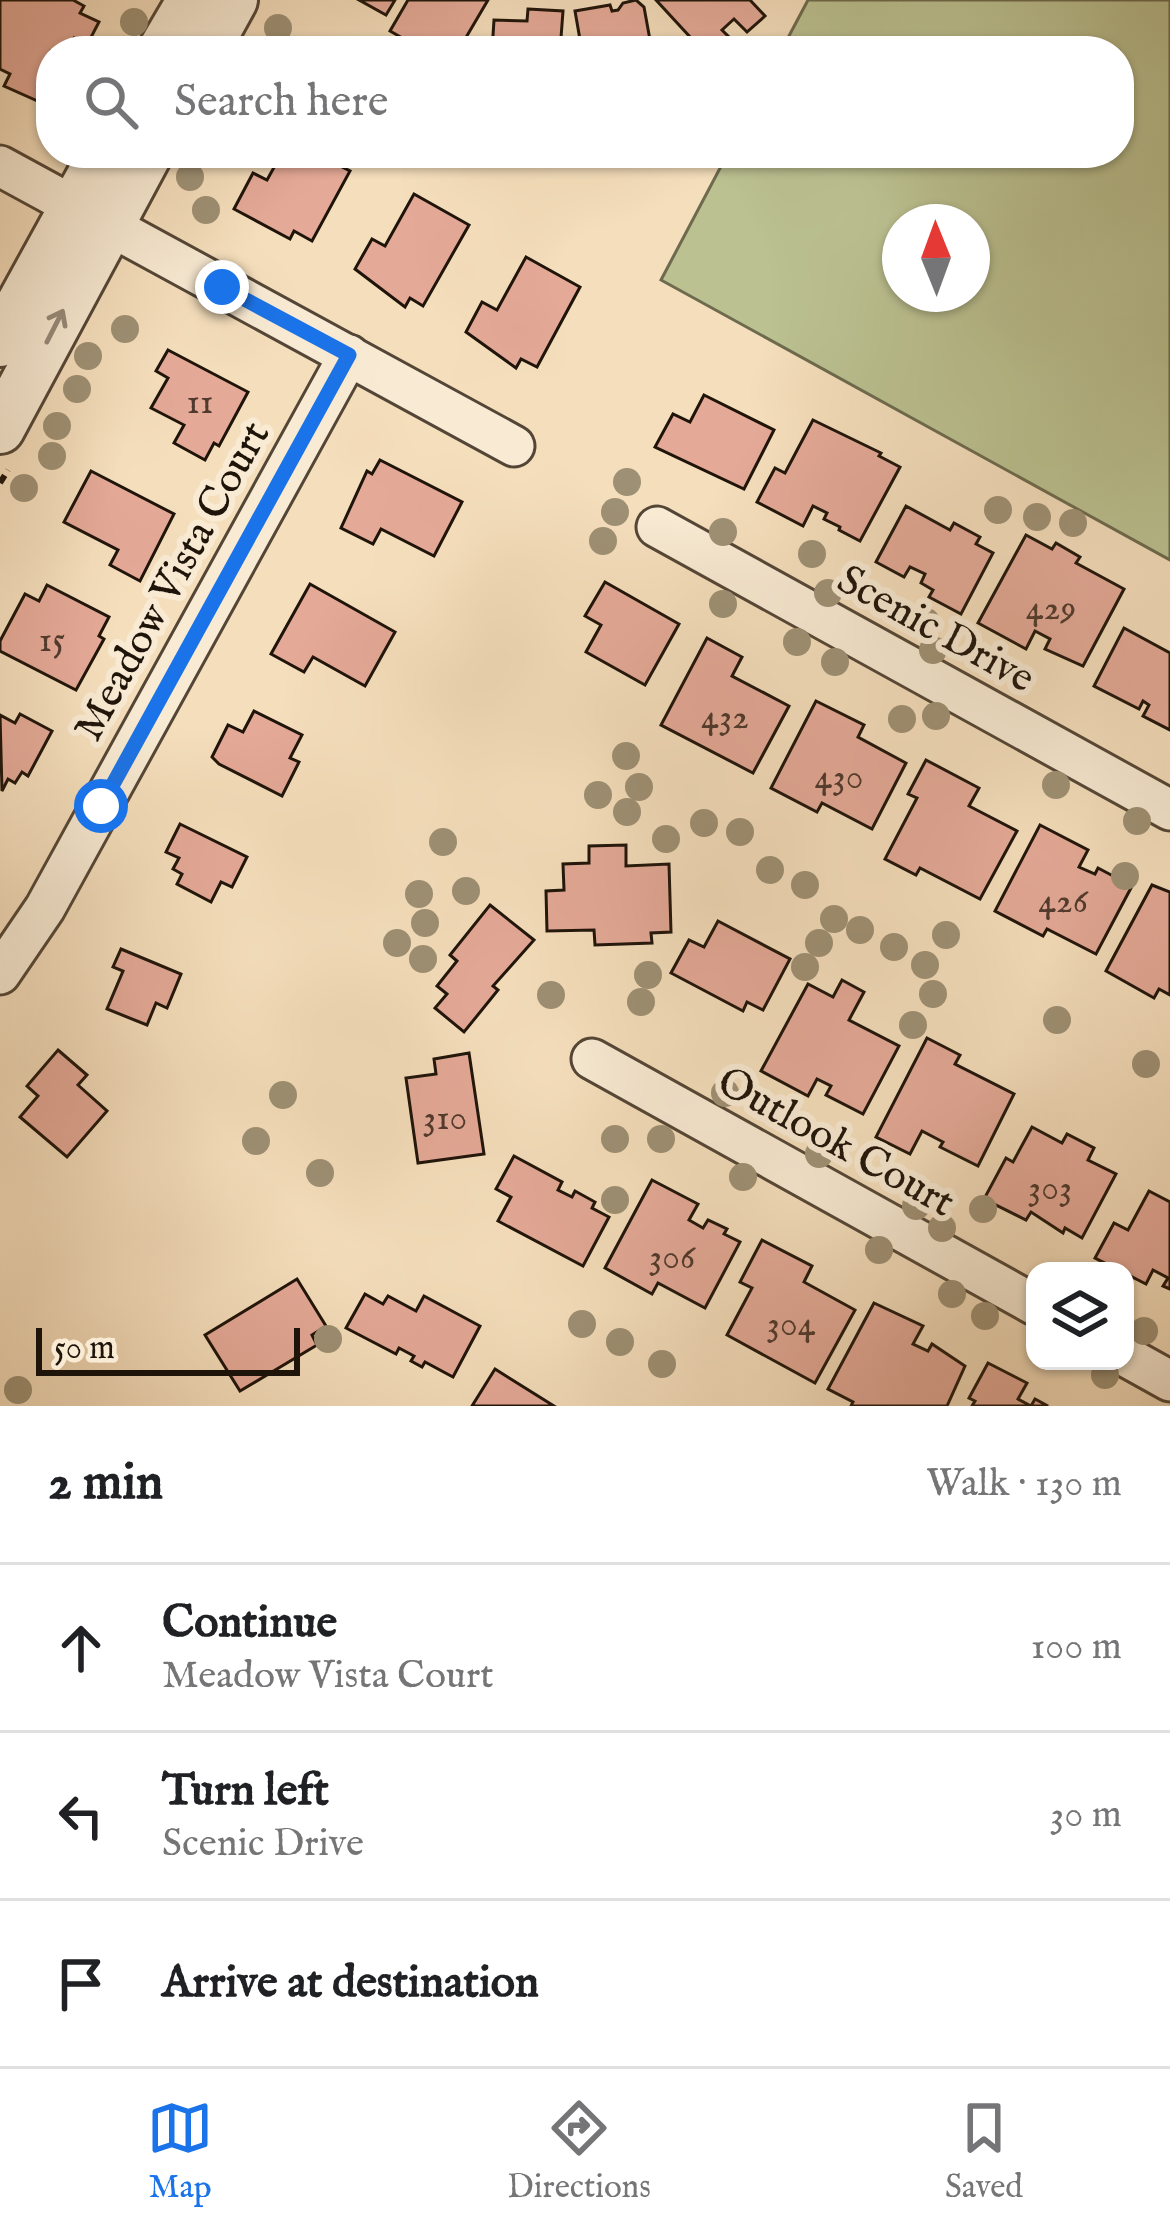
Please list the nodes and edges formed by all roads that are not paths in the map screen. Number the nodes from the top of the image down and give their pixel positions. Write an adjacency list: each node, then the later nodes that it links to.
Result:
1 (192, 0): 3 (street)
2 (233, 0): 4 (street)
3 (172, 36)
4 (213, 36)
5 (0, 166): 8 (street)
6 (101, 168): 8 (street)
7 (134, 168): 8 (street)
8 (91, 215): 9 (street); 10 (street); 11 (street, one-way to 8)
9 (0, 342)
10 (349, 355): 12 (street); 15 (street, Meadow Vista Court)
11 (0, 429)
12 (514, 446)
13 (657, 527): 14 (street, Scenic Drive)
14 (1170, 810)
15 (0, 974)
16 (592, 1059): 17 (street, Outlook Court)
17 (1026, 1301)
18 (1134, 1360): 19 (street)
19 (1170, 1381)

